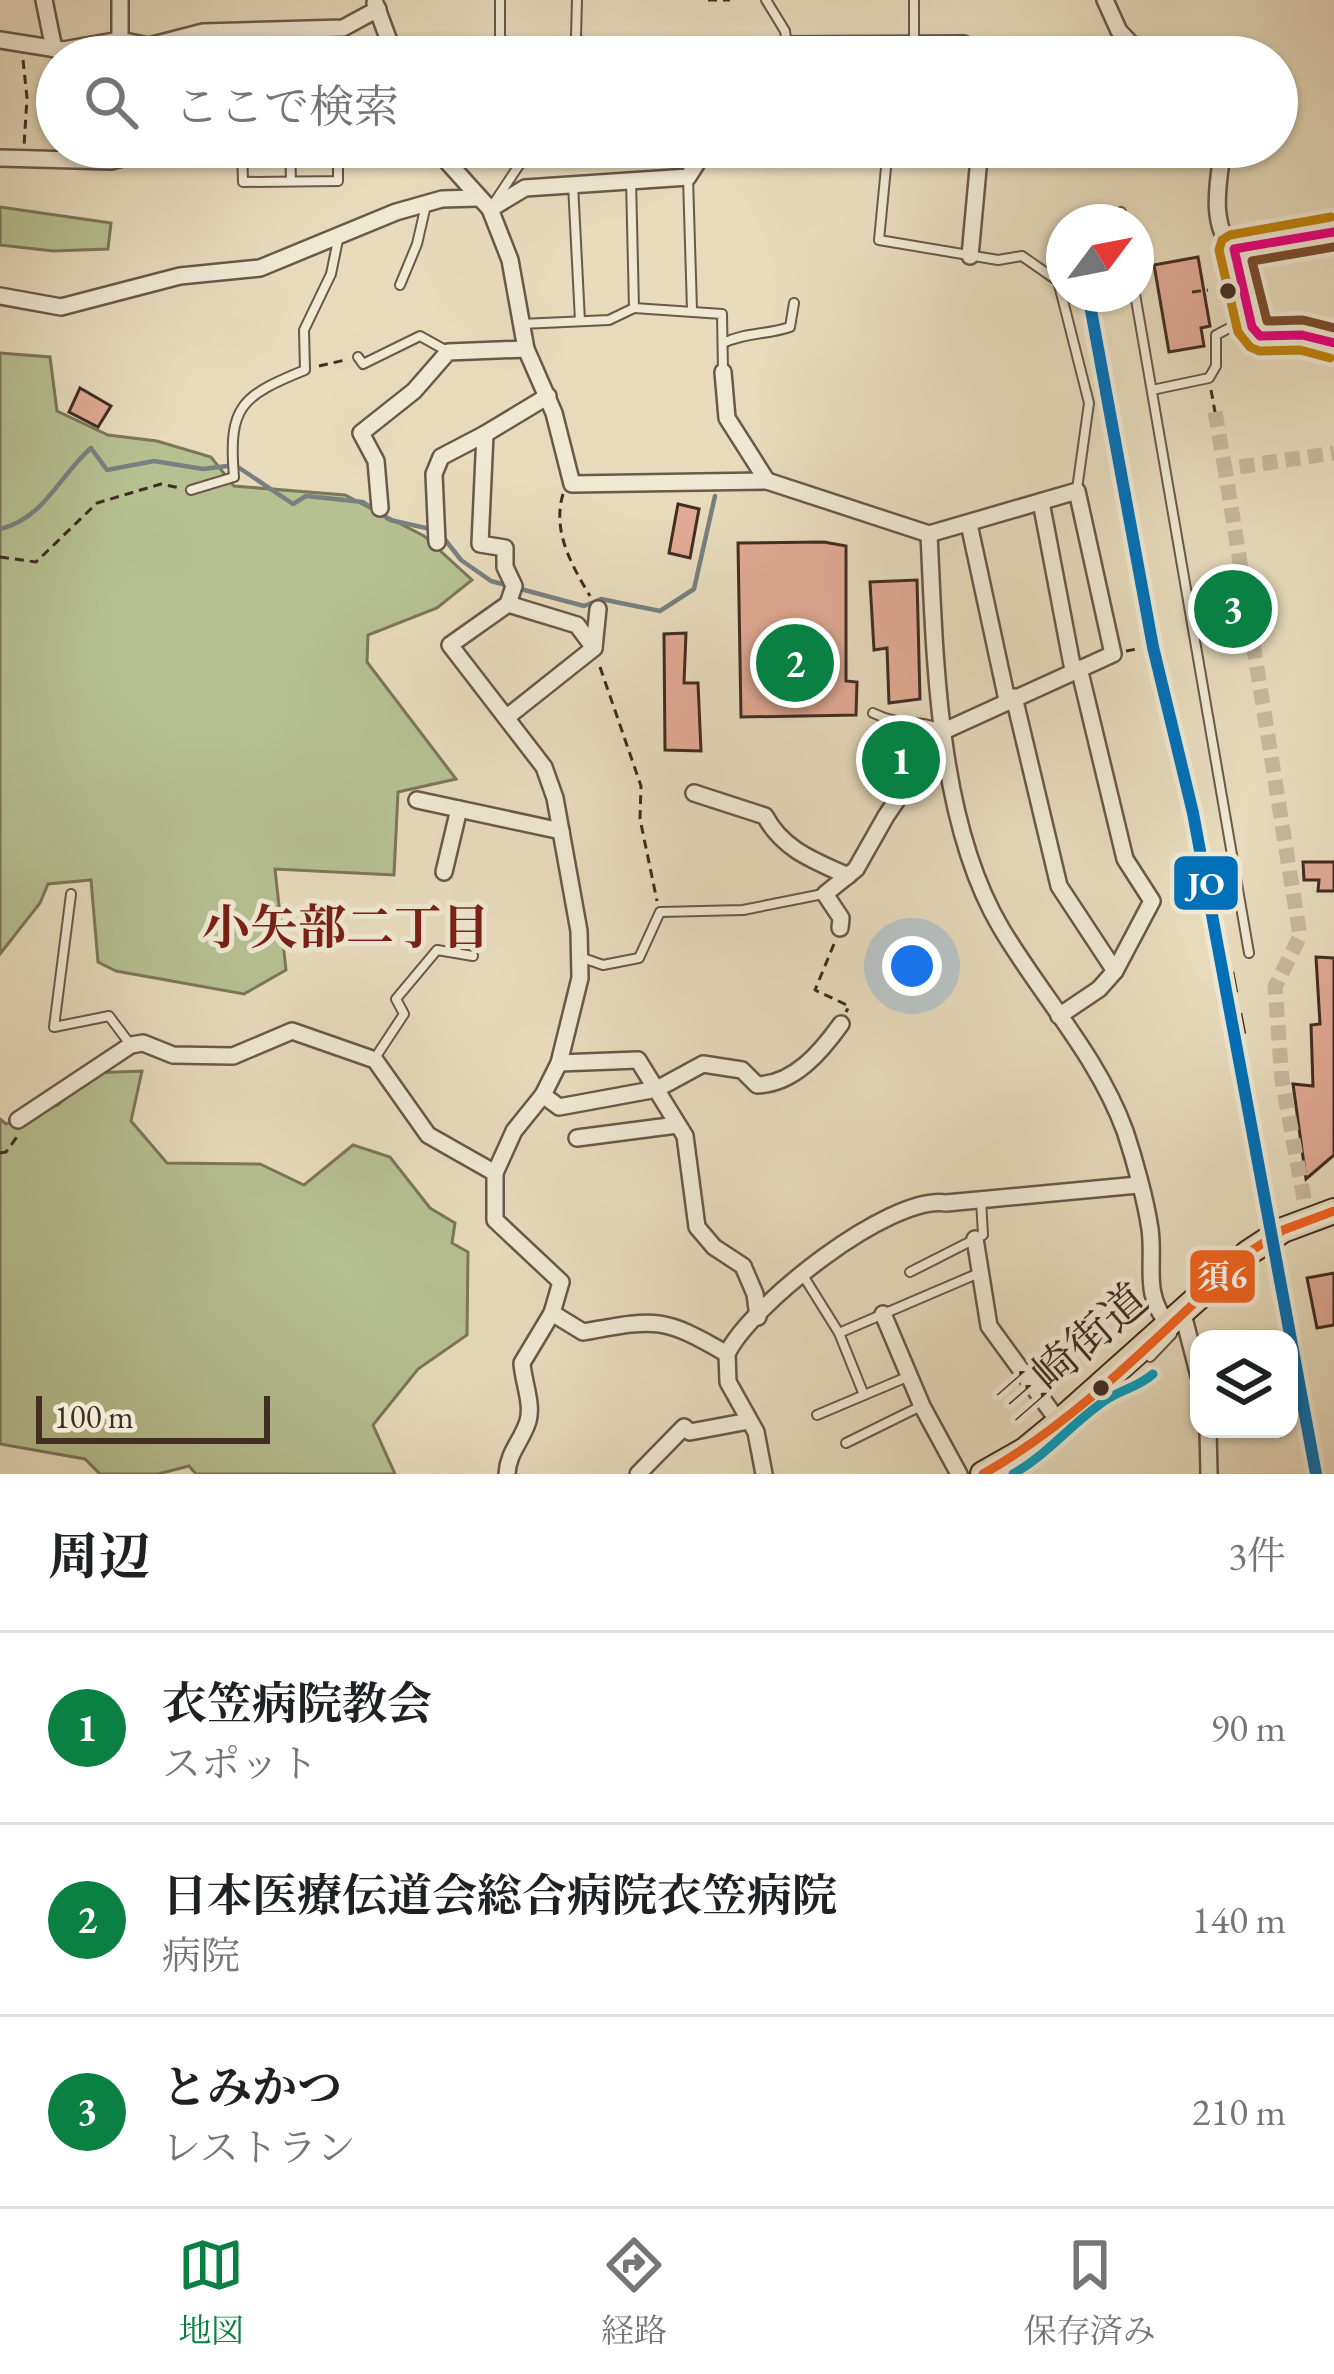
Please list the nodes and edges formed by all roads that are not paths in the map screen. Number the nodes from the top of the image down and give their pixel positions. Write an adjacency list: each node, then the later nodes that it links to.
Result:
1 (44, 0): 9 (street)
2 (120, 0): 10 (street)
3 (500, 0): 13 (lane)
4 (577, 0): 14 (lane)
5 (766, 0): 15 (lane)
6 (914, 0): 16 (lane)
7 (1106, 0): 17 (street)
8 (376, 5): 11 (street); 12 (street)
9 (55, 36)
10 (120, 36)
11 (188, 36)
12 (387, 36)
13 (500, 36)
14 (576, 36)
15 (784, 36)
16 (914, 36)
17 (1124, 36)
18 (0, 40): 19 (street)
19 (36, 48)
20 (0, 158): 21 (street)
21 (36, 159)
22 (243, 168): 33 (lane)
23 (291, 168): 33 (lane)
24 (338, 168): 33 (lane)
25 (453, 168): 36 (street)
26 (513, 168): 36 (lane)
27 (693, 168): 31 (street)
28 (886, 168): 40 (lane)
29 (978, 168): 40 (street)
30 (1220, 168): 39 (street)
31 (688, 177): 32 (street); 45 (lane)
32 (631, 180): 34 (street); 44 (lane)
33 (291, 181)
34 (573, 182): 36 (street); 47 (lane)
35 (426, 203): 36 (street); 38 (street); 41 (lane)
36 (484, 203): 49 (street)
37 (1334, 232): 39 (street)
38 (339, 234): 42 (street); 61 (lane)
39 (1234, 249): 48 (lane); 50 (lane)
40 (970, 256): 62 (lane)
41 (400, 286)
42 (0, 296)
43 (794, 303): 52 (lane)
44 (634, 308): 45 (lane); 47 (lane)
45 (692, 310): 52 (lane)
46 (1138, 312): 57 (lane)
47 (580, 321): 49 (lane)
48 (1237, 324): 50 (lane); 57 (lane)
49 (519, 325): 53 (street)
50 (1252, 327): 51 (lane)
51 (1334, 343)
52 (722, 344): 56 (lane)
53 (526, 349): 54 (street); 58 (street)
54 (448, 352): 55 (lane); 64 (street)
55 (358, 356)
56 (723, 372): 60 (street)
57 (1152, 390): 85 (lane)
58 (548, 396): 59 (street); 60 (street)
59 (485, 434): 67 (street); 68 (street)
60 (767, 481): 66 (street)
61 (191, 490)
62 (1077, 491): 63 (street); 71 (street)
63 (1041, 502): 65 (street); 71 (street)
64 (380, 508)
65 (970, 524): 66 (street); 72 (street)
66 (929, 534): 75 (street)
67 (436, 542)
68 (508, 604): 70 (street); 74 (street)
69 (598, 609): 70 (street)
70 (594, 648): 74 (street)
71 (1076, 669): 72 (street); 88 (street)
72 (1011, 699): 75 (street); 88 (street)
73 (873, 713): 75 (lane)
74 (507, 717): 79 (street)
75 (944, 731): 81 (street); 89 (street)
76 (694, 793): 81 (street)
77 (417, 800): 78 (street)
78 (459, 809): 79 (street); 80 (street)
79 (561, 831): 87 (street)
80 (444, 872)
81 (848, 876): 83 (street)
82 (71, 894): 91 (lane)
83 (825, 894): 84 (street); 87 (lane)
84 (840, 928)
85 (1249, 953)
86 (473, 956): 92 (lane)
87 (580, 957): 93 (street)
88 (1114, 970): 89 (street)
89 (1059, 1016): 100 (street)
90 (841, 1024): 94 (street)
91 (130, 1046): 92 (street); 96 (street)
92 (375, 1060): 99 (street)
93 (559, 1063): 94 (street); 95 (street)
94 (658, 1089): 95 (street); 97 (street)
95 (544, 1094): 99 (street)
96 (18, 1120)
97 (677, 1125): 98 (street); 109 (street)
98 (577, 1138)
99 (495, 1172): 107 (street)
100 (1138, 1185): 101 (street); 110 (street)
101 (981, 1199): 103 (lane); 106 (street)
102 (1334, 1210): 110 (main road, 三崎街道)
103 (975, 1240): 104 (lane); 105 (street)
104 (910, 1272)
105 (980, 1272): 108 (lane); 119 (street)
106 (803, 1275): 109 (street); 111 (lane)
107 (552, 1313): 113 (street); 123 (street)
108 (883, 1314): 111 (lane); 114 (street)
109 (758, 1317): 113 (street)
110 (1173, 1320): 112 (street); 119 (main road, 三崎街道)
111 (838, 1333): 115 (lane)
112 (1190, 1344)
113 (727, 1354): 118 (street)
114 (908, 1376): 115 (lane); 116 (street)
115 (864, 1395): 117 (lane)
116 (922, 1406): 121 (lane); 126 (street)
117 (817, 1415)
118 (749, 1421): 124 (street); 125 (street)
119 (1059, 1422): 122 (main road, 三崎街道)
120 (1208, 1438): 127 (street)
121 (846, 1443)
122 (995, 1472)
123 (507, 1474)
124 (638, 1474)
125 (764, 1474)
126 (958, 1474)
127 (1209, 1474)

